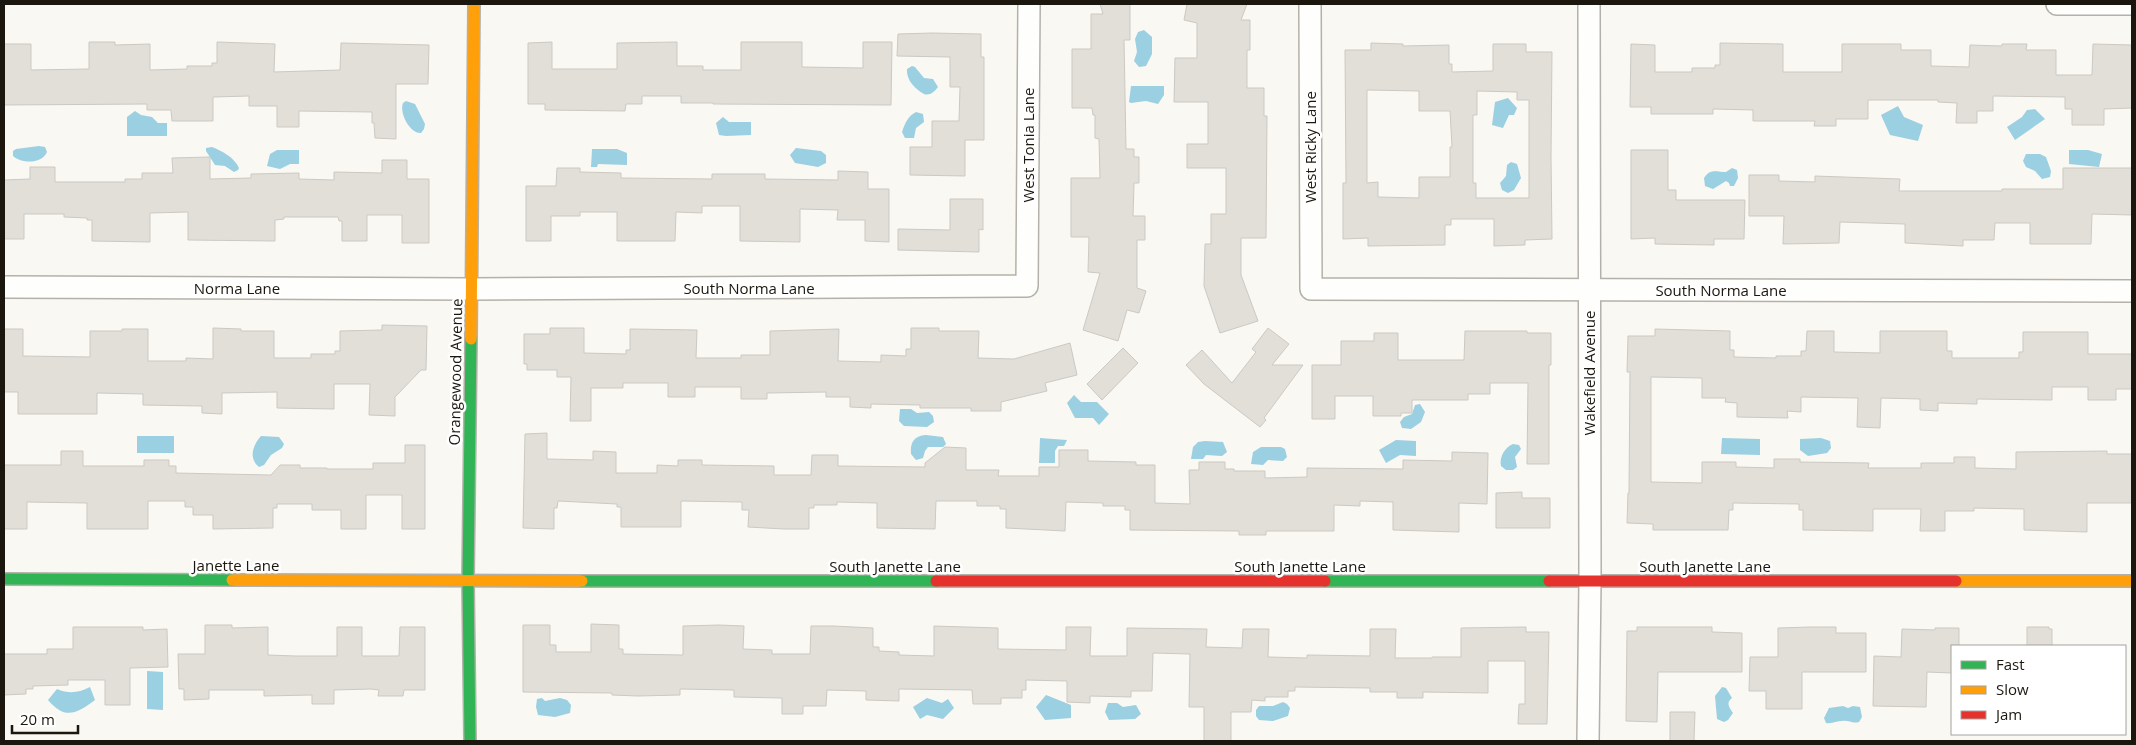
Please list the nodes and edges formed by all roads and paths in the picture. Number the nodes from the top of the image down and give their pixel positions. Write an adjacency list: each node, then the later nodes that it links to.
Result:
1 (474, 4): 9 (street, Orangewood Avenue)
2 (1029, 4): 7 (street, West Tonia Lane)
3 (1310, 4): 10 (street, West Ricky Lane)
4 (1589, 4): 11 (street, Wakefield Avenue)
5 (2057, 4): 6 (street)
6 (2132, 4)
7 (1027, 286): 9 (street, South Norma Lane)
8 (4, 287): 9 (street, Norma Lane)
9 (471, 289): 16 (street, Orangewood Avenue)
10 (1310, 289): 11 (street, South Norma Lane)
11 (1589, 289): 12 (street, South Norma Lane); 14 (street, Wakefield Avenue)
12 (2132, 291)
13 (4, 579): 16 (street, Janette Lane)
14 (1590, 580): 15 (street, South Janette Lane); 16 (street, South Janette Lane); 18 (street, Wakefield Avenue)
15 (2132, 580)
16 (468, 581): 17 (street, Orangewood Avenue)
17 (470, 741)
18 (1588, 741)

